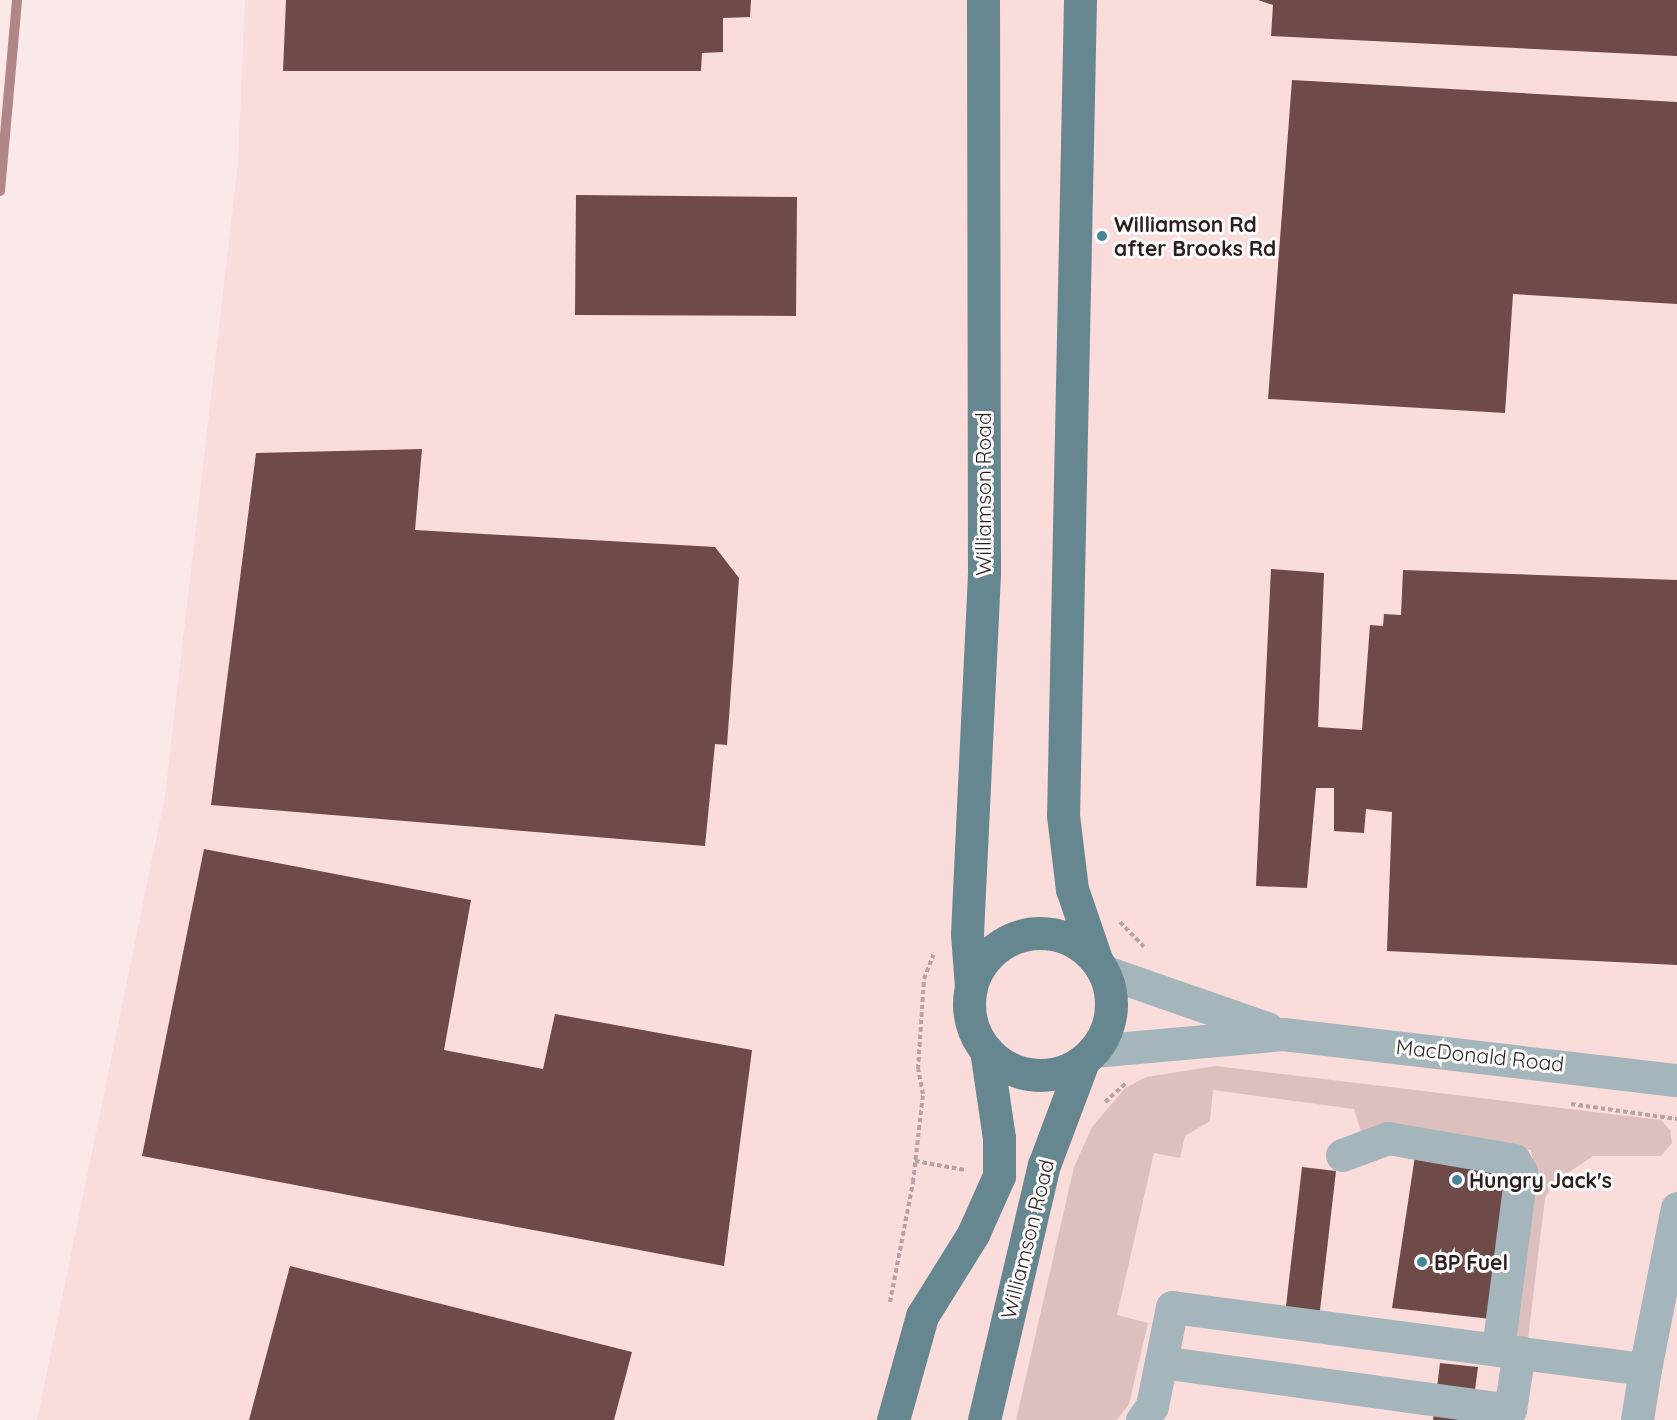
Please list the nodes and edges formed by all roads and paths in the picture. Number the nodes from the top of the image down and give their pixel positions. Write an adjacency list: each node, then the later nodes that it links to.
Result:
1 (983, 0): 7 (main road, Williamson Road)
2 (1080, 0): 5 (main road)
3 (1115, 917): 4 (path)
4 (1150, 952)
5 (1100, 965): 7 (main road); 8 (street, MacDonald Road); 10 (main road)
6 (924, 979): 17 (path)
7 (971, 987): 9 (main road)
8 (1283, 1034): 10 (street, MacDonald Road); 12 (street, MacDonald Road)
9 (986, 1050): 10 (main road); 18 (main road, Williamson Road)
10 (1088, 1056): 25 (main road, Williamson Road)
11 (1130, 1080): 14 (path)
12 (1677, 1080)
13 (1562, 1103): 15 (path)
14 (1097, 1112)
15 (1677, 1119)
16 (1342, 1155): 21 (street)
17 (915, 1161): 18 (path); 20 (path)
18 (999, 1176): 24 (main road, Williamson Road)
19 (1677, 1208): 23 (street)
20 (889, 1309)
21 (1508, 1350): 22 (street); 22 (street); 23 (street)
22 (1161, 1362): 26 (street)
23 (1645, 1369): 27 (street)
24 (893, 1420)
25 (984, 1420)
26 (1142, 1420)
27 (1637, 1420)

